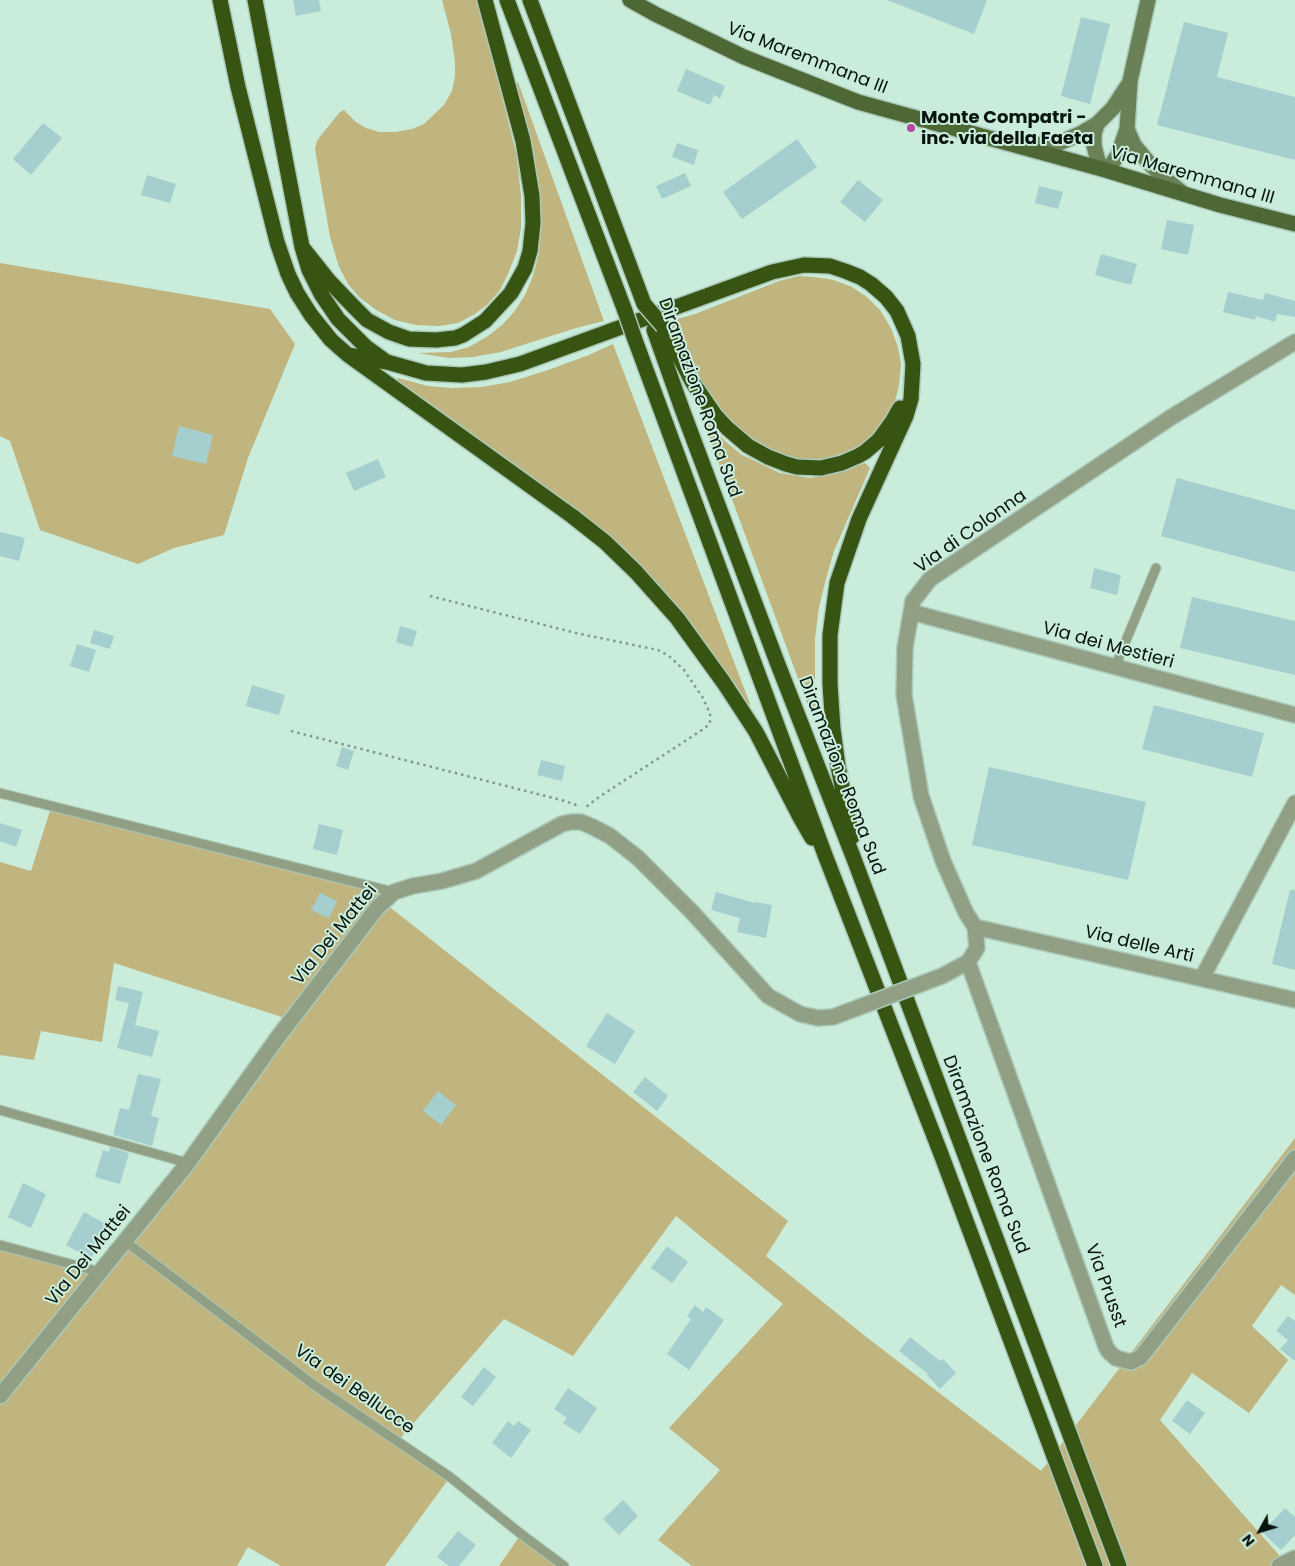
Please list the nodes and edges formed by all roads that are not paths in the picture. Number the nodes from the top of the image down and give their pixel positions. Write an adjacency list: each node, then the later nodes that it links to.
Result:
1 (220, 0): 18 (highway)
2 (255, 0): 15 (highway)
3 (485, 0): 15 (highway)
4 (507, 0): 27 (highway, bridge)
5 (530, 0): 16 (highway, Diramazione Roma Sud, bridge)
6 (630, 0): 11 (main road, Via Maremmana III)
7 (1147, 0): 8 (street)
8 (1130, 81): 9 (street); 10 (street)
9 (1098, 124): 11 (street); 12 (street)
10 (1127, 129): 12 (street); 13 (street)
11 (1015, 146): 12 (main road, Via Maremmana III)
12 (1102, 169): 13 (main road, Via Maremmana III)
13 (1185, 194): 14 (main road, Via Maremmana III)
14 (1295, 224)
15 (302, 247): 19 (highway)
16 (658, 328): 20 (highway); 28 (highway, Diramazione Roma Sud)
17 (1295, 342): 22 (street, Via di Colonna)
18 (348, 355): 19 (highway); 27 (highway)
19 (387, 362): 20 (highway)
20 (912, 388): 28 (highway)
21 (1156, 568): 23 (lane)
22 (911, 612): 23 (street, Via dei Mestieri); 30 (street, Via di Colonna)
23 (1115, 667): 24 (street, Via dei Mestieri)
24 (1295, 715)
25 (0, 793): 29 (lane)
26 (1295, 803): 32 (street)
27 (825, 855): 43 (highway)
28 (854, 859): 44 (highway, Diramazione Roma Sud)
29 (394, 892): 31 (street, Via Dei Mattei, bridge); 36 (street, Via Dei Mattei)
30 (975, 927): 31 (street); 32 (street, Via delle Arti)
31 (968, 962): 35 (street, Via Prusst)
32 (1202, 978): 33 (street, Via delle Arti)
33 (1295, 1000)
34 (0, 1110): 36 (lane)
35 (1295, 1158)
36 (188, 1162): 37 (street, Via Dei Mattei)
37 (125, 1241): 39 (street, Via Dei Mattei); 42 (lane, Via dei Bellucce)
38 (0, 1245): 39 (lane)
39 (100, 1272): 40 (street, Via Dei Mattei)
40 (0, 1396)
41 (1295, 1558): 45 (street)
42 (564, 1566)
43 (1095, 1566)
44 (1119, 1566)
45 (1279, 1566)

